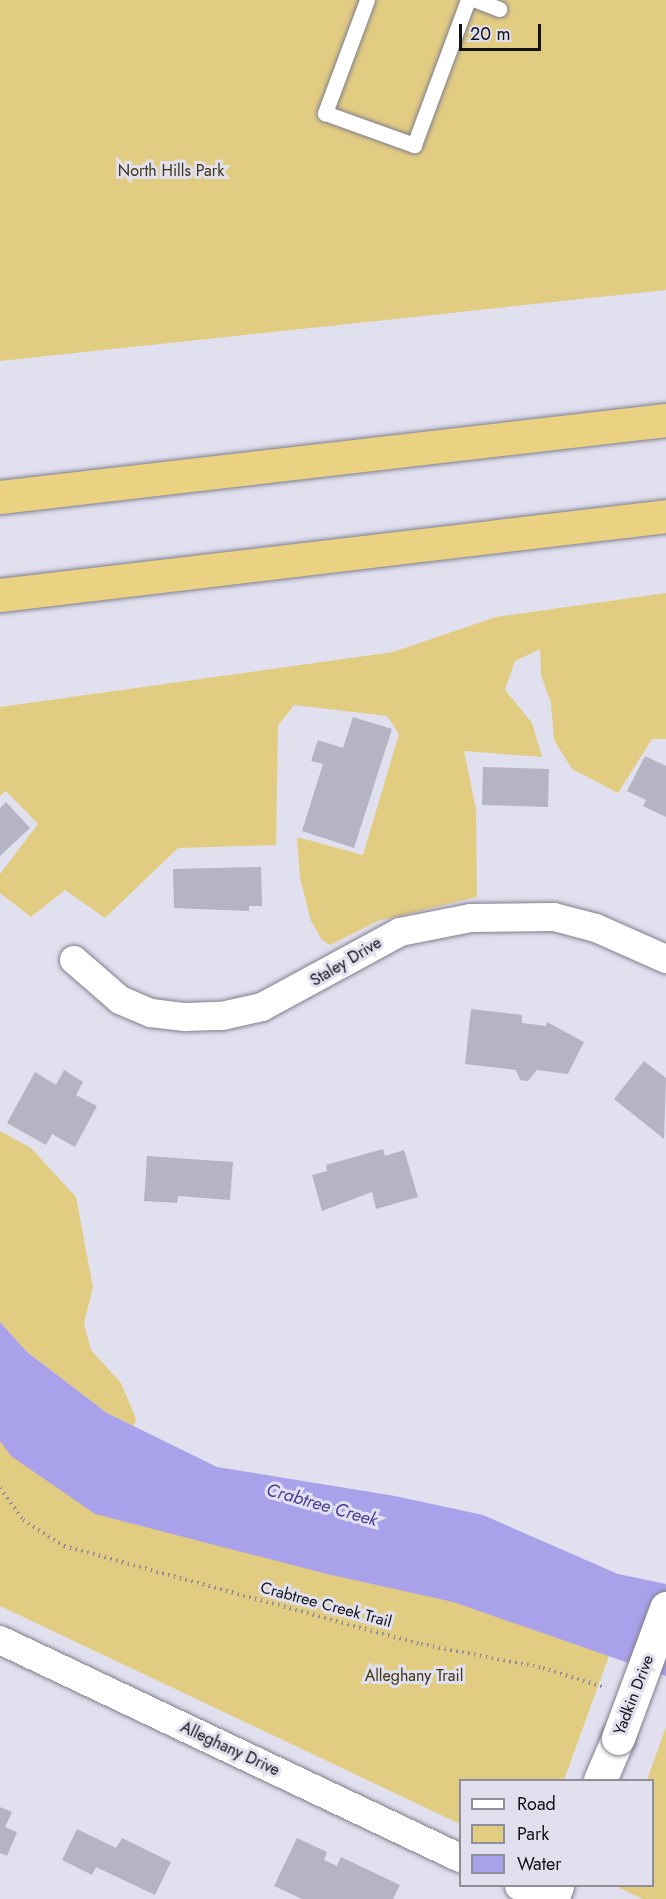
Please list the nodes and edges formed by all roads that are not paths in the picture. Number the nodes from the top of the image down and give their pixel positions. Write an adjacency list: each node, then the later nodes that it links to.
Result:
1 (367, 0): 2 (lane)
2 (468, 0)
3 (476, 0): 4 (lane)
4 (499, 9)
5 (666, 420): 6 (highway)
6 (0, 497)
7 (666, 516): 8 (highway)
8 (0, 595)
9 (666, 959): 10 (street, Staley Drive)
10 (74, 960)
11 (666, 1608): 13 (street, Yadkin Drive, bridge)
12 (0, 1640): 14 (street, Alleghany Drive)
13 (600, 1779)
14 (459, 1858)
15 (521, 1887): 16 (street)
16 (550, 1899)

